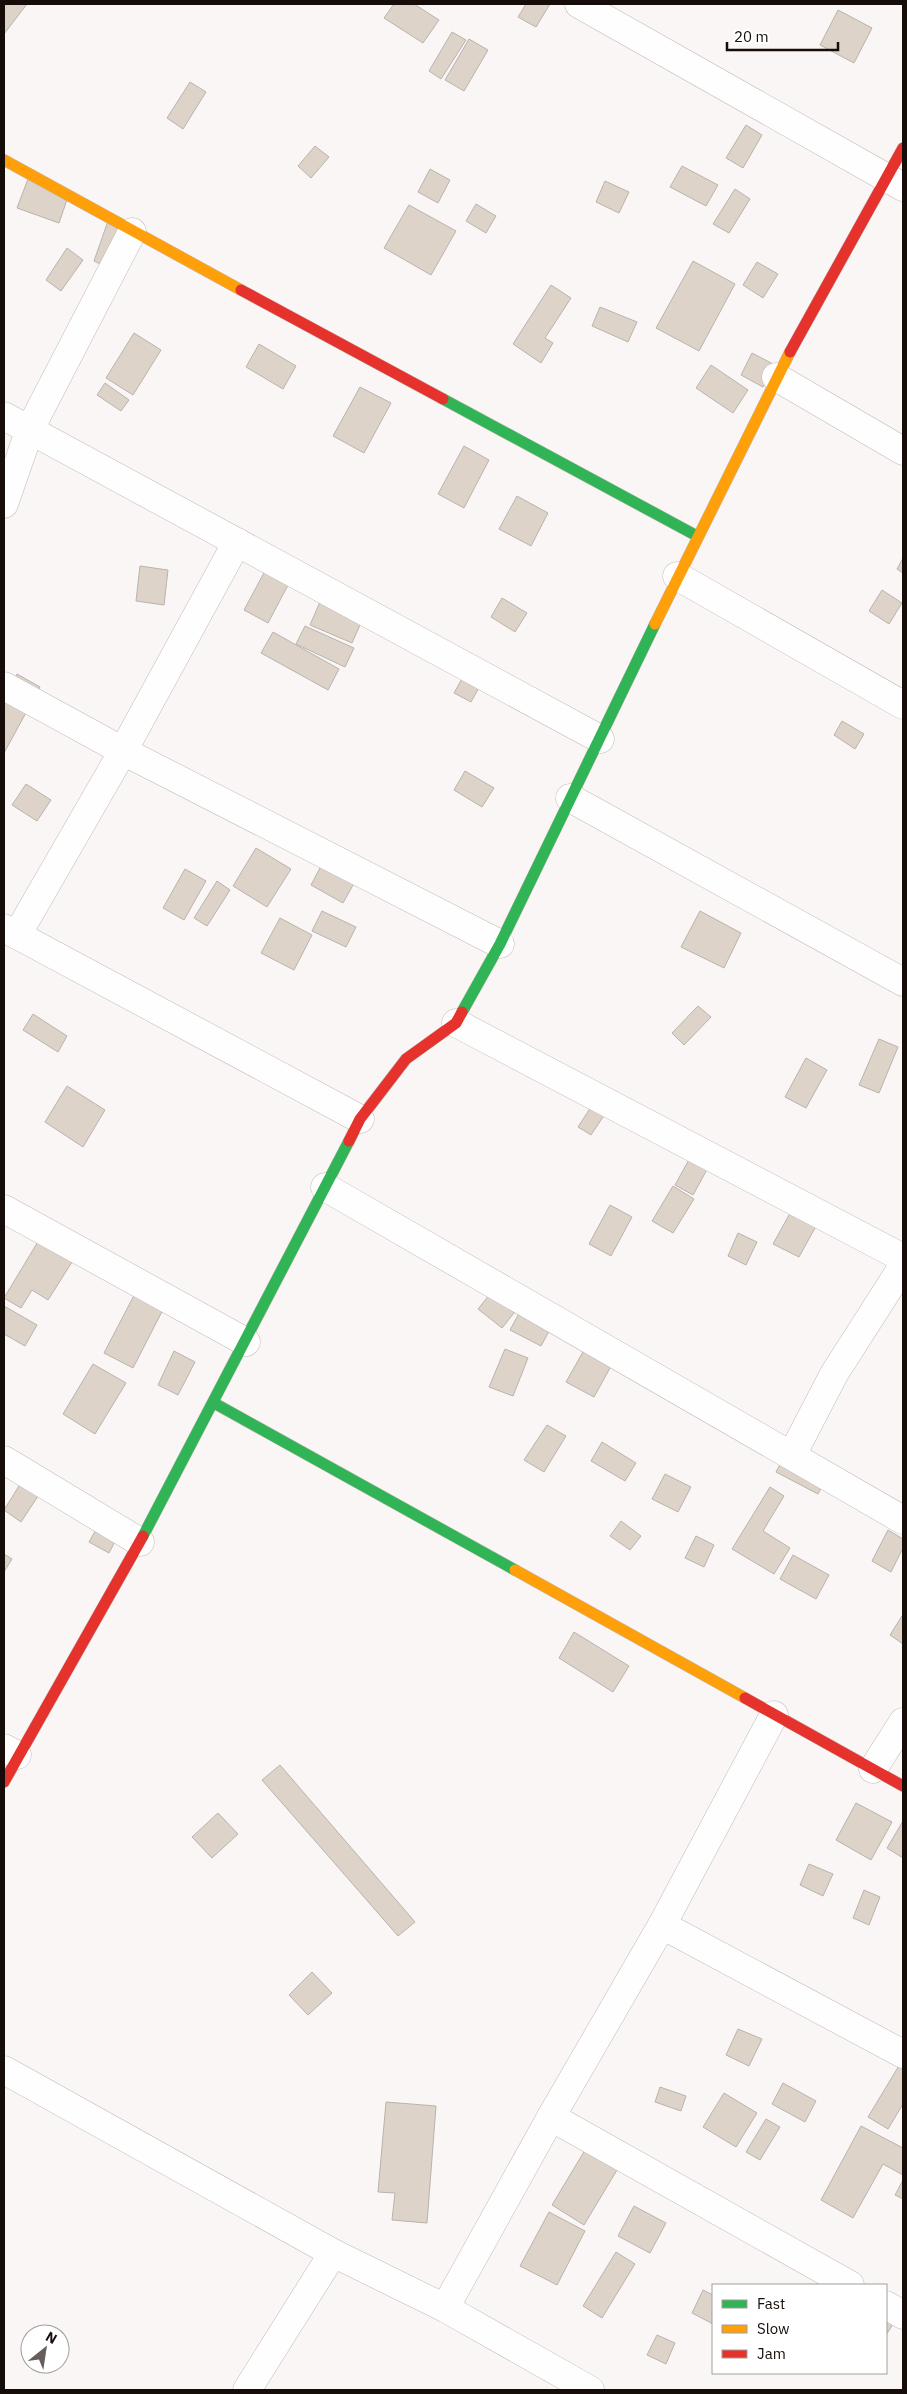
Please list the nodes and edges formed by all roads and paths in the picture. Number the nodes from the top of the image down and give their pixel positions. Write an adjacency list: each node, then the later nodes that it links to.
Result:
1 (579, 4): 4 (street)
2 (903, 148): 4 (street)
3 (4, 160): 5 (street)
4 (895, 183): 6 (street)
5 (132, 232): 8 (street); 11 (street)
6 (776, 377): 9 (street); 11 (street)
7 (4, 416): 8 (street)
8 (30, 429): 10 (street); 12 (street)
9 (903, 451)
10 (4, 504)
11 (697, 536): 13 (street)
12 (237, 542): 16 (street); 17 (street)
13 (677, 576): 15 (street); 16 (street)
14 (4, 686): 17 (street)
15 (903, 705)
16 (600, 739): 18 (street)
17 (123, 751): 19 (street); 20 (street)
18 (570, 798): 20 (street); 21 (street)
19 (11, 932): 23 (street)
20 (500, 944): 22 (street)
21 (903, 982)
22 (456, 1023): 23 (street); 26 (street)
23 (360, 1119): 24 (street)
24 (325, 1188): 28 (street); 30 (street)
25 (4, 1209): 28 (street)
26 (903, 1258)
27 (903, 1266): 30 (street)
28 (246, 1342): 29 (street)
29 (214, 1403): 33 (street); 34 (street)
30 (792, 1455): 32 (street)
31 (4, 1460): 33 (street)
32 (903, 1520)
33 (140, 1542): 36 (street)
34 (774, 1715): 37 (street); 40 (street)
35 (903, 1722): 37 (street)
36 (11, 1752): 38 (street)
37 (873, 1769): 39 (street)
38 (4, 1782)
39 (903, 1786)
40 (662, 1925): 41 (street); 43 (street)
41 (903, 2054)
42 (4, 2070): 44 (street)
43 (551, 2117): 45 (street); 47 (street)
44 (333, 2253): 47 (street); 49 (street)
45 (848, 2284)
46 (887, 2307): 48 (street)
47 (444, 2308): 50 (street)
48 (903, 2315)
49 (246, 2390)
50 (590, 2390)

